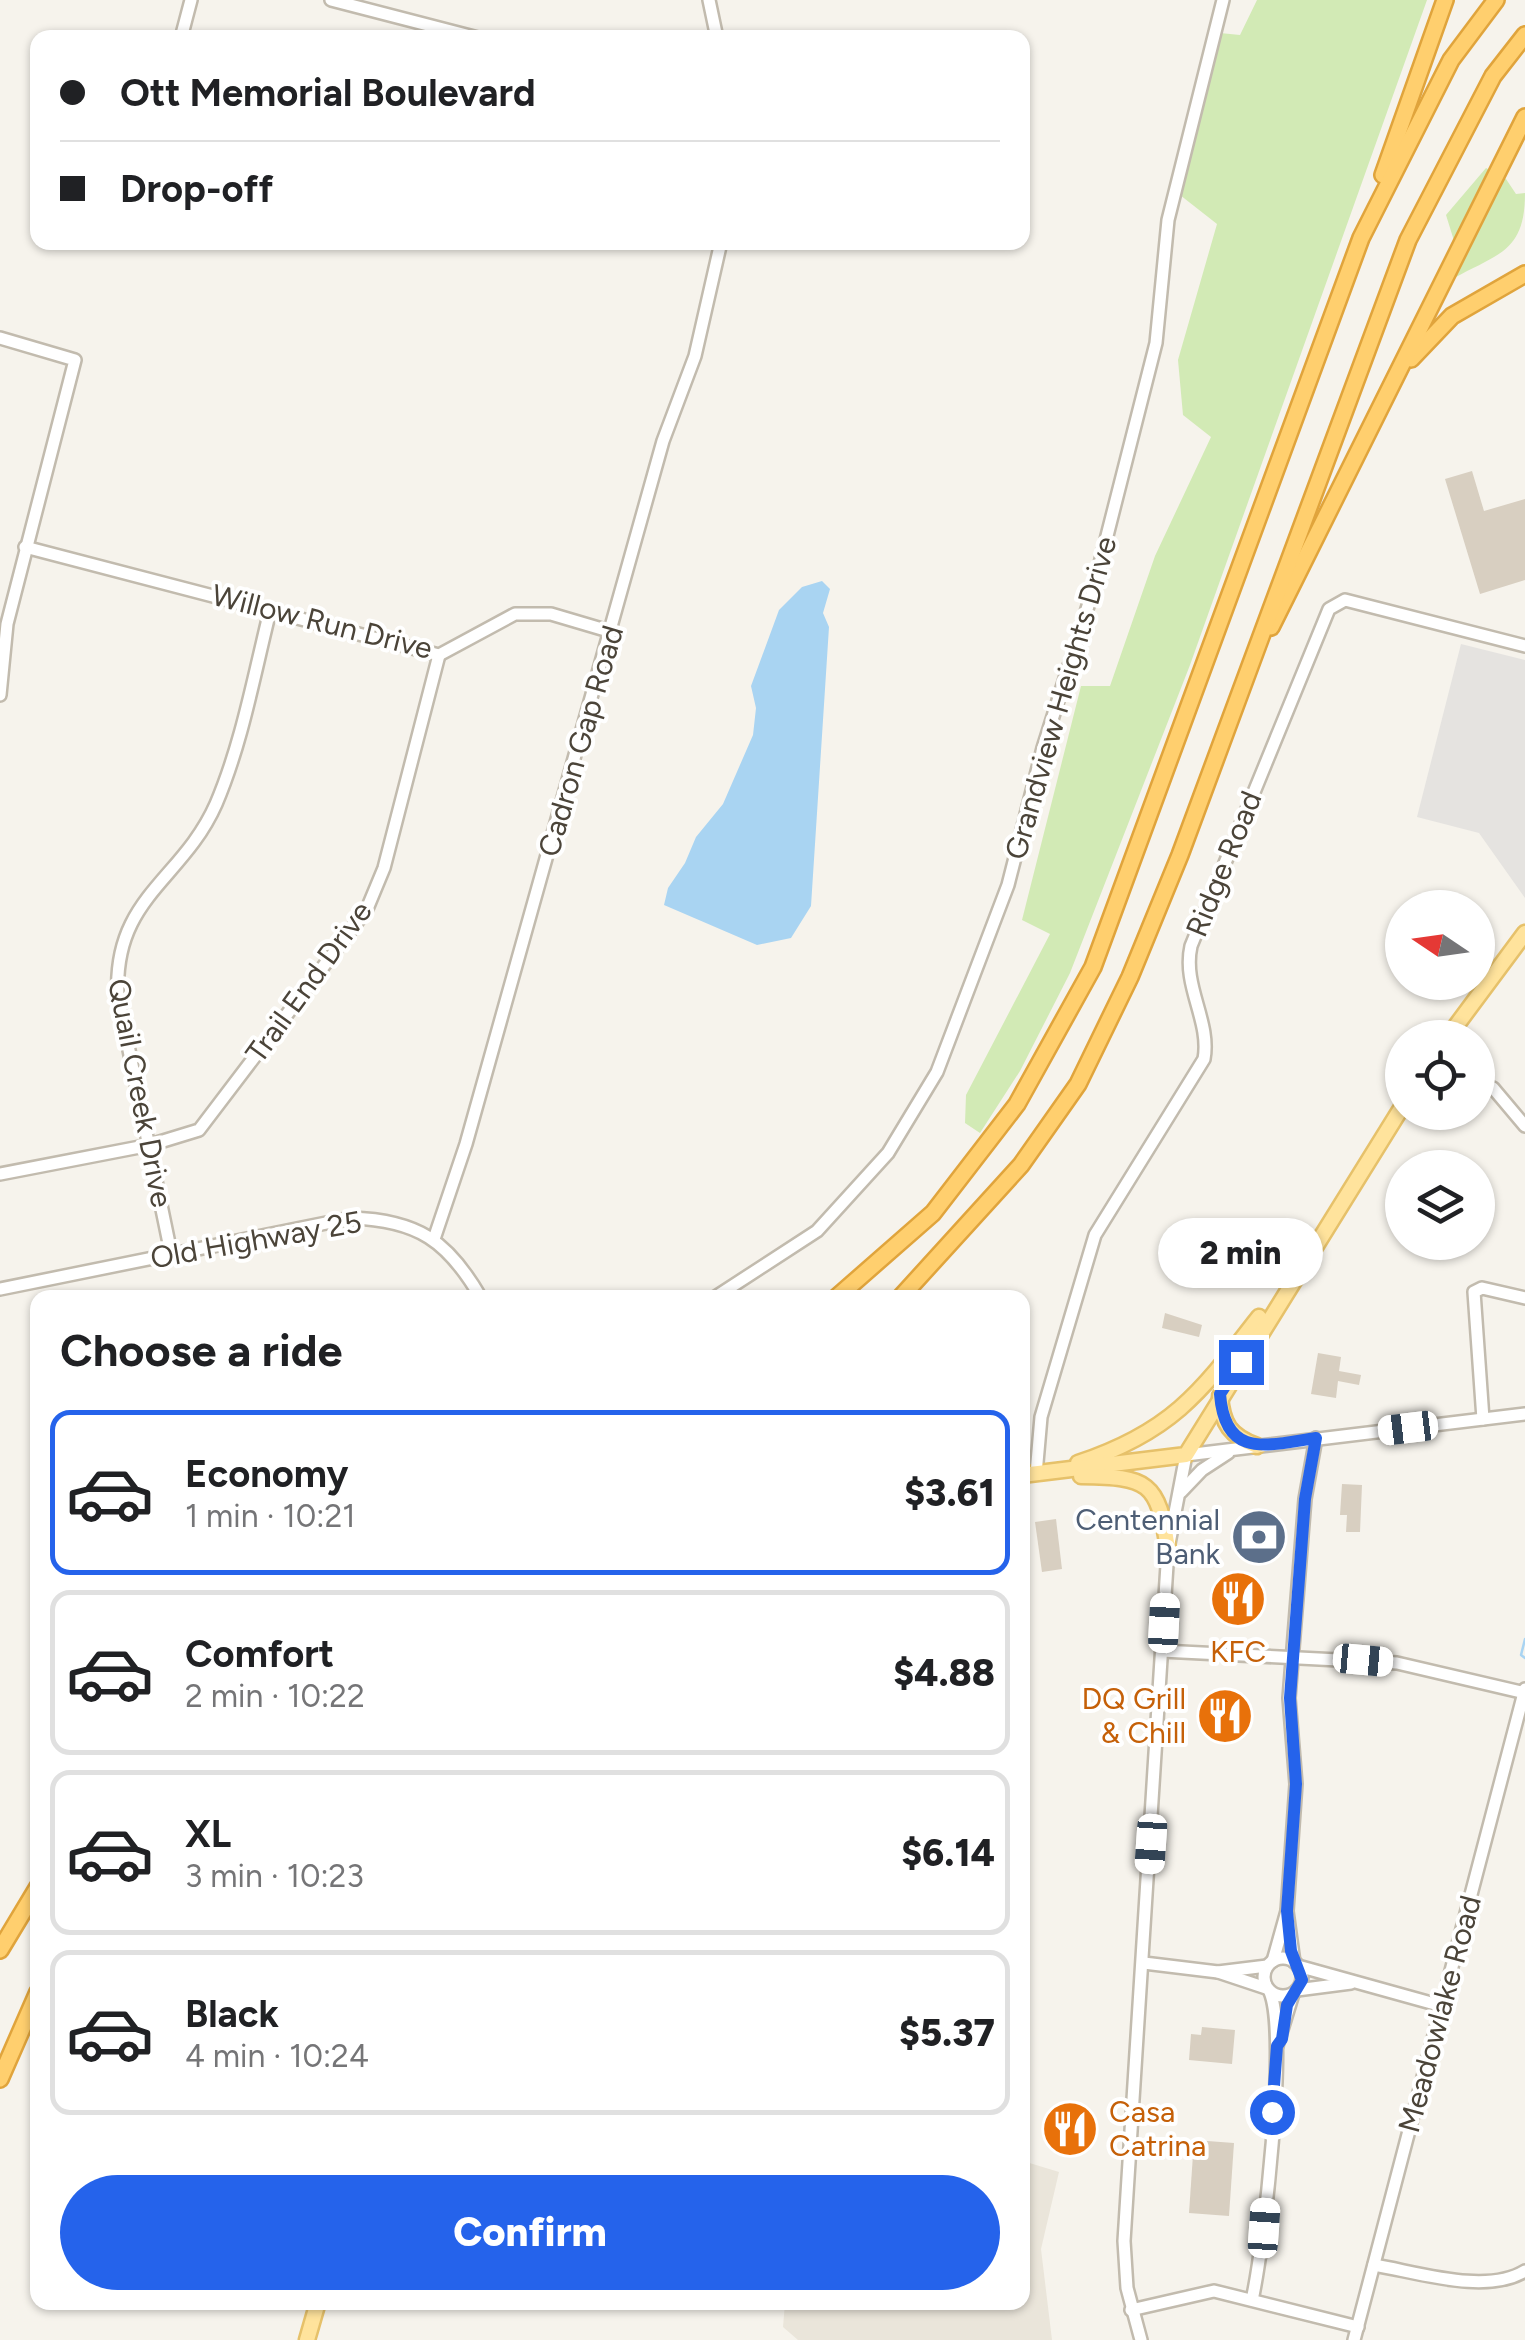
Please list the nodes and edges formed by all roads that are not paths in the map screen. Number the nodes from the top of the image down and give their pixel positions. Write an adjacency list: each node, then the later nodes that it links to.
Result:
1 (191, 0): 7 (street)
2 (331, 0): 8 (street)
3 (709, 0): 9 (street)
4 (1224, 0): 36 (street, Grandview Heights Drive)
5 (1446, 0): 12 (highway)
6 (1496, 0): 12 (highway)
7 (183, 30)
8 (447, 30)
9 (715, 30)
10 (1525, 35): 23 (highway)
11 (1525, 117): 16 (highway)
12 (1361, 238): 37 (highway)
13 (718, 250): 19 (street, Cadron Gap Road)
14 (1525, 274): 16 (highway)
15 (0, 338): 17 (street)
16 (1398, 373): 23 (highway)
17 (25, 547): 18 (street, Willow Run Drive); 22 (street)
18 (270, 611): 21 (street, Willow Run Drive); 29 (street, Quail Creek Drive)
19 (612, 632): 21 (street, Willow Run Drive); 31 (street, Cadron Gap Road)
20 (1525, 646): 47 (street, Ridge Road)
21 (438, 655): 29 (street, Trail End Drive)
22 (0, 695)
23 (1224, 731): 38 (highway)
24 (1525, 933): 25 (main road)
25 (1460, 1020)
26 (1495, 1090): 27 (street)
27 (1525, 1126)
28 (1388, 1130): 33 (main road)
29 (150, 1145): 30 (street, Trail End Drive); 32 (street, Quail Creek Drive)
30 (0, 1174)
31 (434, 1239): 32 (street, Old Highway 25); 35 (street, Old Highway 25)
32 (171, 1253): 34 (street, Old Highway 25)
33 (1309, 1254): 40 (main road); 48 (main road)
34 (0, 1289)
35 (477, 1290)
36 (726, 1290)
37 (845, 1290)
38 (907, 1290)
39 (1525, 1298): 42 (street)
40 (1220, 1394): 44 (main road); 46 (main road)
41 (1525, 1414): 42 (street)
42 (1483, 1419): 43 (street)
43 (1320, 1438): 44 (street); 54 (street)
44 (1257, 1446): 45 (street)
45 (1238, 1450): 46 (street); 51 (street)
46 (1186, 1455): 49 (main road); 51 (street)
47 (1030, 1469)
48 (1030, 1474)
49 (1030, 1474)
50 (1030, 1474): 52 (main road)
51 (1176, 1500): 52 (street)
52 (1168, 1549): 53 (street)
53 (1162, 1651): 54 (street); 59 (street)
54 (1294, 1655): 55 (street); 57 (street)
55 (1525, 1692): 66 (street, Meadowlake Road)
56 (30, 1900): 58 (highway)
57 (1287, 1911): 60 (street); 61 (street)
58 (0, 1950)
59 (1144, 1963): 62 (street); 74 (street)
60 (1270, 1963): 61 (street); 62 (street); 64 (street)
61 (1296, 1964): 63 (street); 65 (street)
62 (1218, 1972): 64 (street)
63 (1350, 1983): 65 (street); 66 (street)
64 (1268, 1990): 65 (street); 68 (street)
65 (1295, 1992): 68 (street)
66 (1442, 2006): 70 (street, Meadowlake Road)
67 (30, 2010): 69 (highway)
68 (1277, 2046): 72 (street)
69 (0, 2079)
70 (1374, 2264): 71 (street); 75 (street, Meadowlake Road)
71 (1525, 2271)
72 (1252, 2300): 74 (street); 75 (street)
73 (316, 2310): 76 (main road)
74 (1131, 2310): 77 (street)
75 (1356, 2333)
76 (307, 2340)
77 (1141, 2340)

